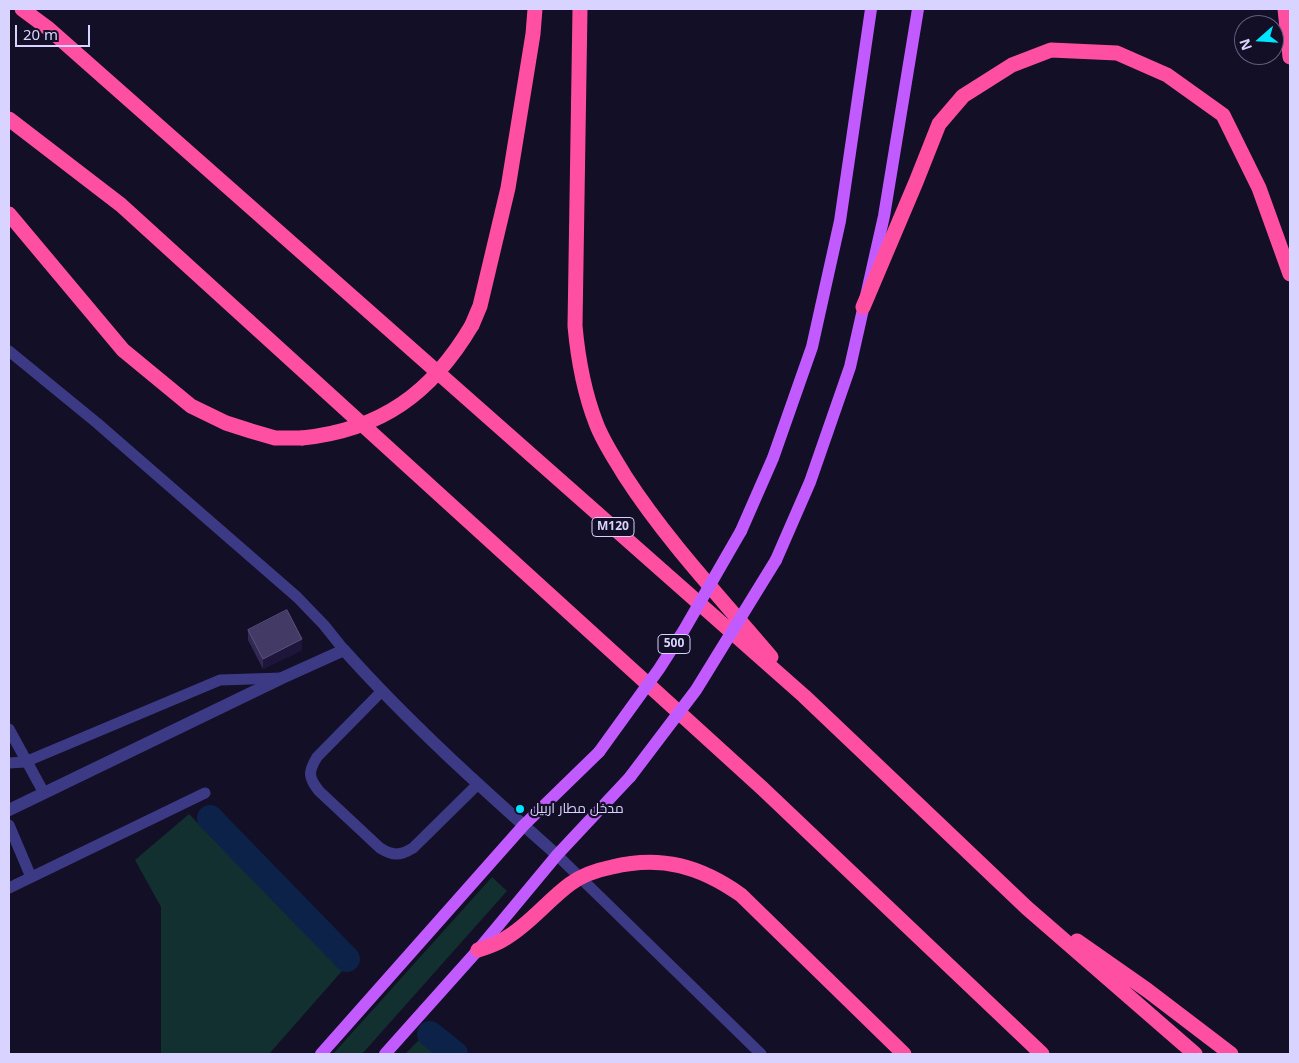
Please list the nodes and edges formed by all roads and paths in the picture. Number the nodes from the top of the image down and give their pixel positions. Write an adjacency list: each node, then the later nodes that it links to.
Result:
1 (22, 9): 16 (highway, M120)
2 (535, 9): 9 (highway, bridge)
3 (580, 9): 16 (highway)
4 (871, 9): 26 (main road, 500, bridge)
5 (918, 9): 11 (main road)
6 (1285, 9): 7 (highway)
7 (1290, 57)
8 (9, 119): 37 (highway)
9 (9, 214)
10 (1290, 274): 11 (highway)
11 (863, 307): 27 (main road, bridge)
12 (9, 352): 13 (lane)
13 (344, 650): 14 (street); 15 (street)
14 (282, 678): 18 (lane); 22 (street)
15 (381, 692): 21 (street); 21 (lane)
16 (804, 696): 31 (highway, M120)
17 (9, 729): 18 (lane)
18 (26, 762): 19 (lane); 20 (lane); 22 (lane)
19 (9, 765)
20 (9, 772)
21 (478, 784): 26 (street)
22 (44, 793): 24 (street)
23 (205, 793): 28 (lane)
24 (9, 810)
25 (9, 825): 28 (lane)
26 (524, 825): 27 (street); 33 (main road)
27 (557, 855): 29 (lane); 32 (main road)
28 (31, 877): 30 (lane)
29 (580, 877): 32 (highway); 35 (lane); 36 (highway)
30 (9, 888)
31 (1027, 908): 38 (highway, M120); 39 (highway)
32 (478, 950): 34 (main road)
33 (321, 1054)
34 (385, 1054)
35 (762, 1054)
36 (904, 1054)
37 (1042, 1054)
38 (1195, 1054)
39 (1231, 1054)

